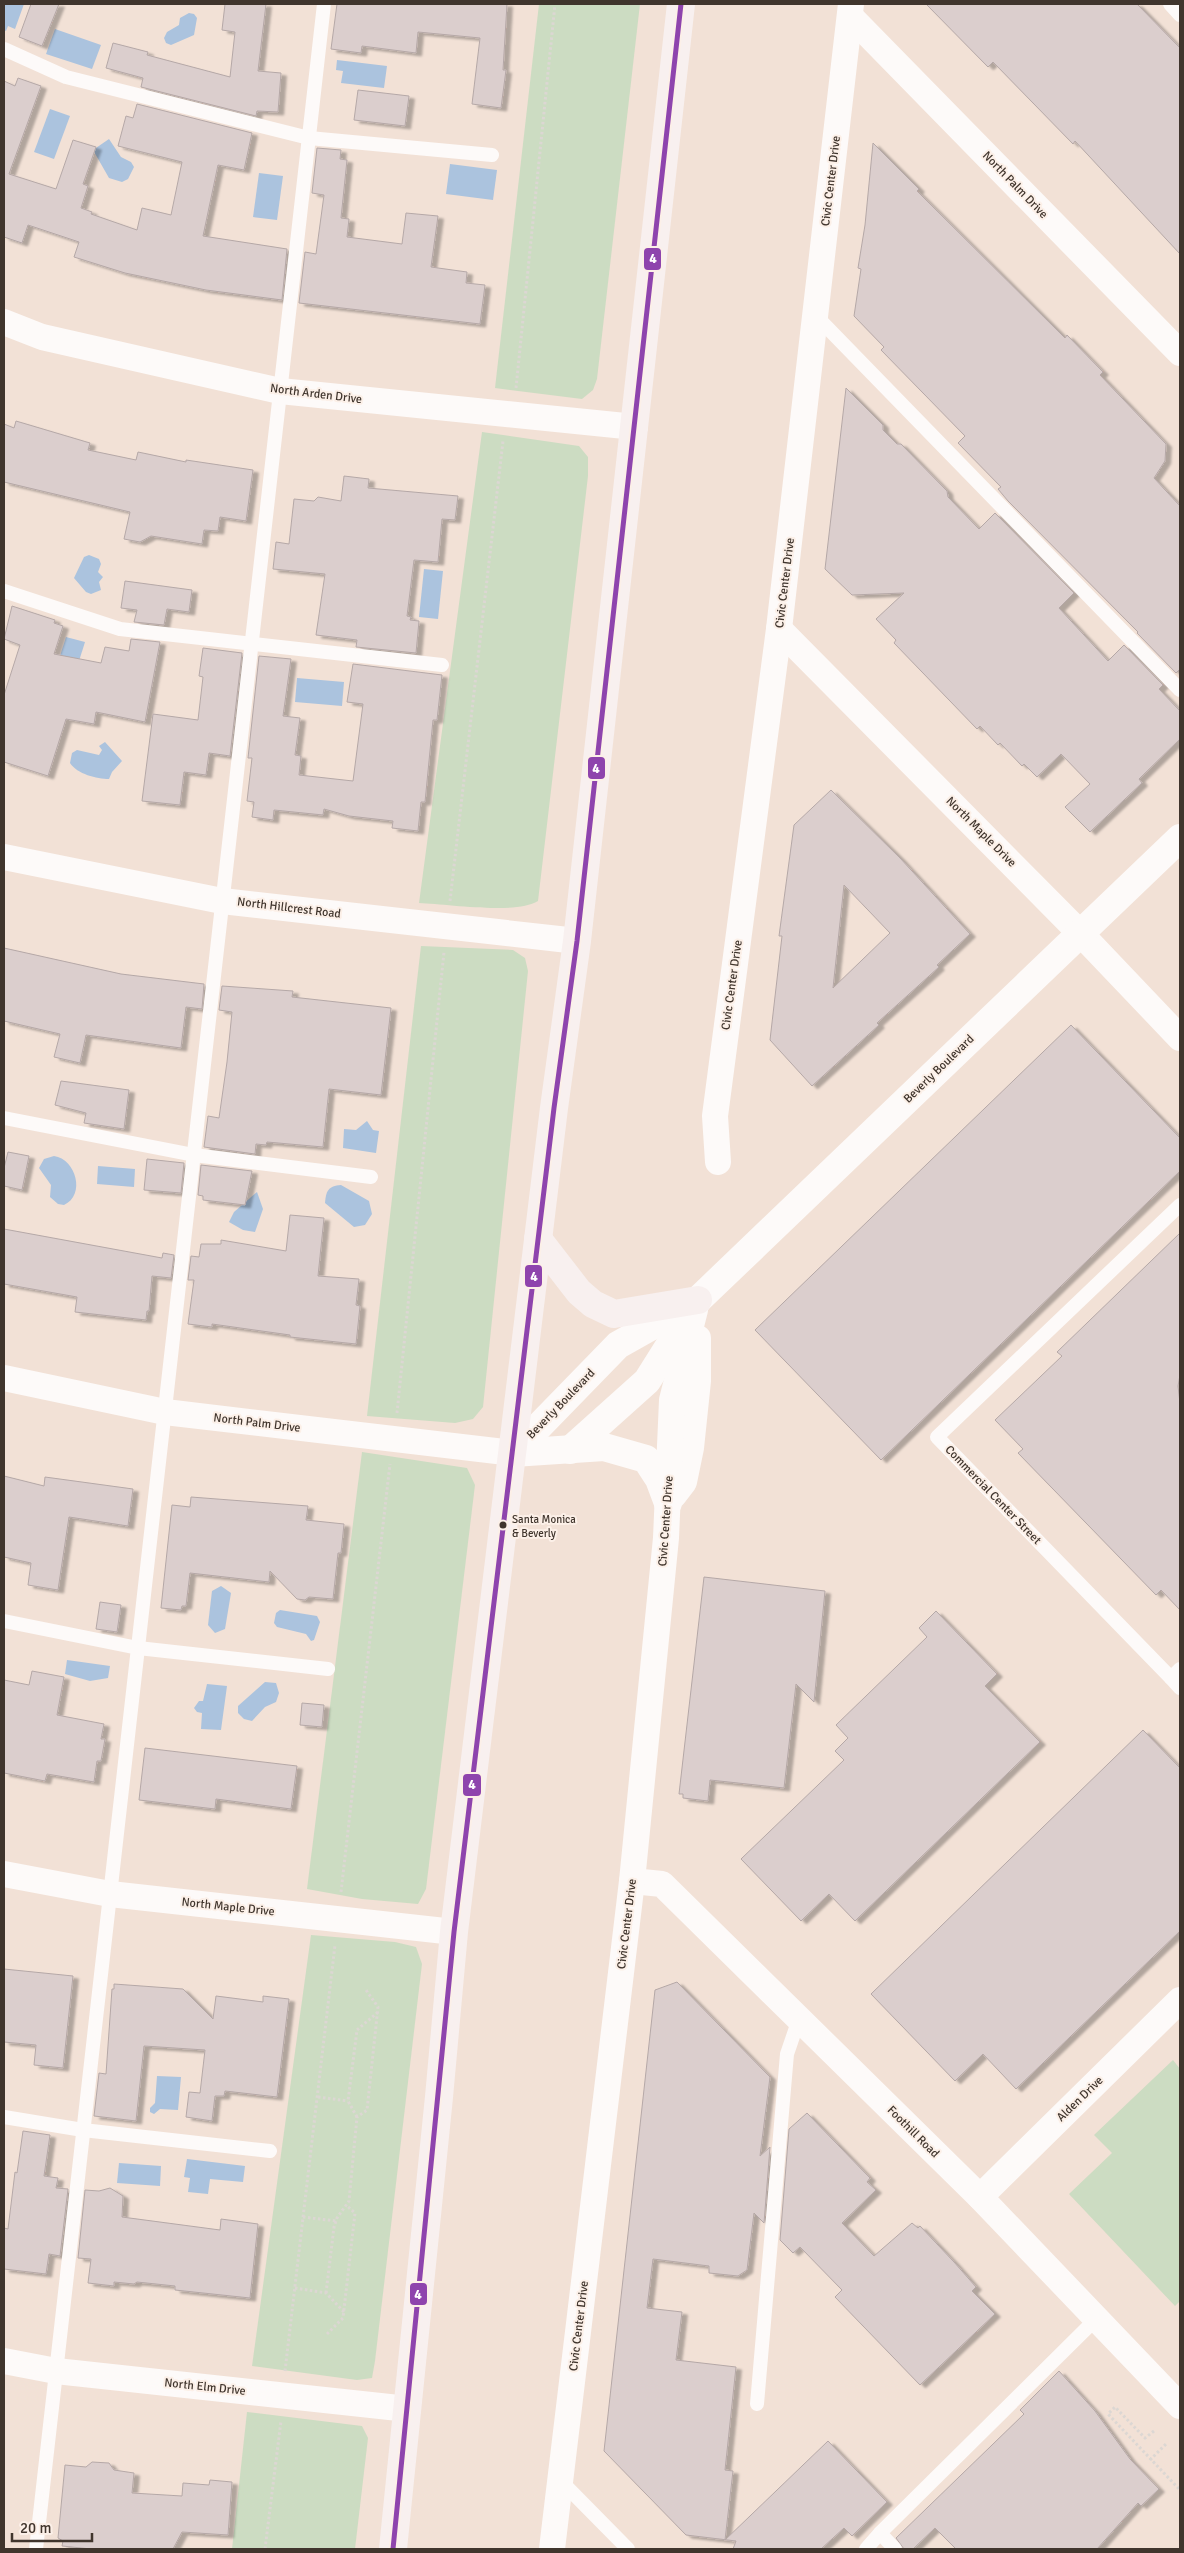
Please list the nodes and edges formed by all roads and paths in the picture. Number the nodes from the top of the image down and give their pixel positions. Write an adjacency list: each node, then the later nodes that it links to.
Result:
1 (324, 4): 8 (lane)
2 (555, 4): 14 (path)
3 (682, 4): 15 (main road)
4 (1170, 4): 6 (lane)
5 (851, 10): 10 (street, Civic Center Drive); 12 (street, North Palm Drive)
6 (1180, 14)
7 (4, 49): 8 (lane)
8 (308, 138): 9 (lane); 13 (lane)
9 (492, 155)
10 (816, 316): 18 (street, Civic Center Drive); 21 (lane)
11 (4, 322): 13 (street, North Arden Drive)
12 (1180, 353)
13 (280, 391): 15 (street, North Arden Drive); 19 (lane)
14 (516, 391)
15 (635, 427): 27 (main road)
16 (504, 435): 25 (path)
17 (4, 591): 19 (lane)
18 (780, 629): 26 (street, North Maple Drive); 32 (street, Civic Center Drive)
19 (251, 644): 20 (lane); 24 (lane)
20 (442, 665)
21 (1180, 690)
22 (1180, 838): 26 (main road, Beverly Boulevard)
23 (4, 857): 24 (street, North Hillcrest Road)
24 (222, 901): 27 (street, North Hillcrest Road); 31 (lane)
25 (450, 904)
26 (1081, 934): 29 (street, North Maple Drive); 36 (main road, Beverly Boulevard)
27 (577, 941): 35 (main road)
28 (445, 947): 39 (path)
29 (1180, 1038)
30 (4, 1118): 31 (lane)
31 (194, 1155): 33 (lane); 38 (lane)
32 (718, 1162)
33 (371, 1177)
34 (1180, 1205): 47 (lane, Commercial Center Street)
35 (538, 1239): 36 (main road); 41 (main road)
36 (698, 1300): 40 (main road, Beverly Boulevard); 41 (main road, Beverly Boulevard); 43 (street)
37 (4, 1378): 38 (street, North Palm Drive)
38 (165, 1412): 41 (street, North Palm Drive); 45 (lane)
39 (396, 1419)
40 (570, 1450): 41 (main road, Beverly Boulevard); 43 (main road)
41 (513, 1453): 52 (main road)
42 (390, 1456): 51 (path)
43 (668, 1504): 49 (street, Civic Center Drive)
44 (4, 1621): 45 (lane)
45 (138, 1648): 46 (lane); 50 (lane)
46 (328, 1670)
47 (1177, 1678)
48 (4, 1874): 50 (street, North Maple Drive)
49 (632, 1881): 57 (street, Foothill Road); 83 (street, Civic Center Drive)
50 (110, 1894): 52 (street, North Maple Drive); 62 (lane)
51 (340, 1895)
52 (454, 1932): 78 (main road)
53 (336, 1938): 58 (path)
54 (366, 1990): 56 (path)
55 (1180, 2000): 64 (street, Alden Drive)
56 (378, 2013): 59 (path); 61 (path)
57 (799, 2019): 64 (street, Foothill Road); 76 (lane)
58 (318, 2097): 59 (path); 66 (path)
59 (348, 2101): 61 (path)
60 (4, 2116): 62 (lane)
61 (357, 2118): 65 (path)
62 (83, 2130): 63 (lane); 74 (lane)
63 (270, 2151)
64 (980, 2197): 71 (street, Foothill Road)
65 (346, 2205): 67 (path); 70 (path)
66 (303, 2217): 67 (path); 68 (path)
67 (336, 2222): 69 (path)
68 (295, 2288): 69 (path); 75 (path)
69 (326, 2293): 70 (path)
70 (344, 2312): 72 (path)
71 (1096, 2319): 77 (street, Foothill Road); 85 (lane)
72 (327, 2334)
73 (4, 2361): 74 (street, North Elm Drive)
74 (56, 2371): 78 (street, North Elm Drive); 86 (lane)
75 (285, 2374)
76 (757, 2404)
77 (1180, 2406)
78 (408, 2409): 88 (main road)
79 (282, 2416): 87 (path)
80 (1154, 2431): 82 (path)
81 (1167, 2443): 82 (path)
82 (1150, 2460): 84 (path)
83 (560, 2480): 89 (street, Civic Center Drive); 90 (lane)
84 (1180, 2490)
85 (880, 2533): 91 (lane); 92 (lane)
86 (36, 2549)
87 (265, 2549)
88 (393, 2549)
89 (552, 2549)
90 (628, 2549)
91 (866, 2549)
92 (896, 2549)

